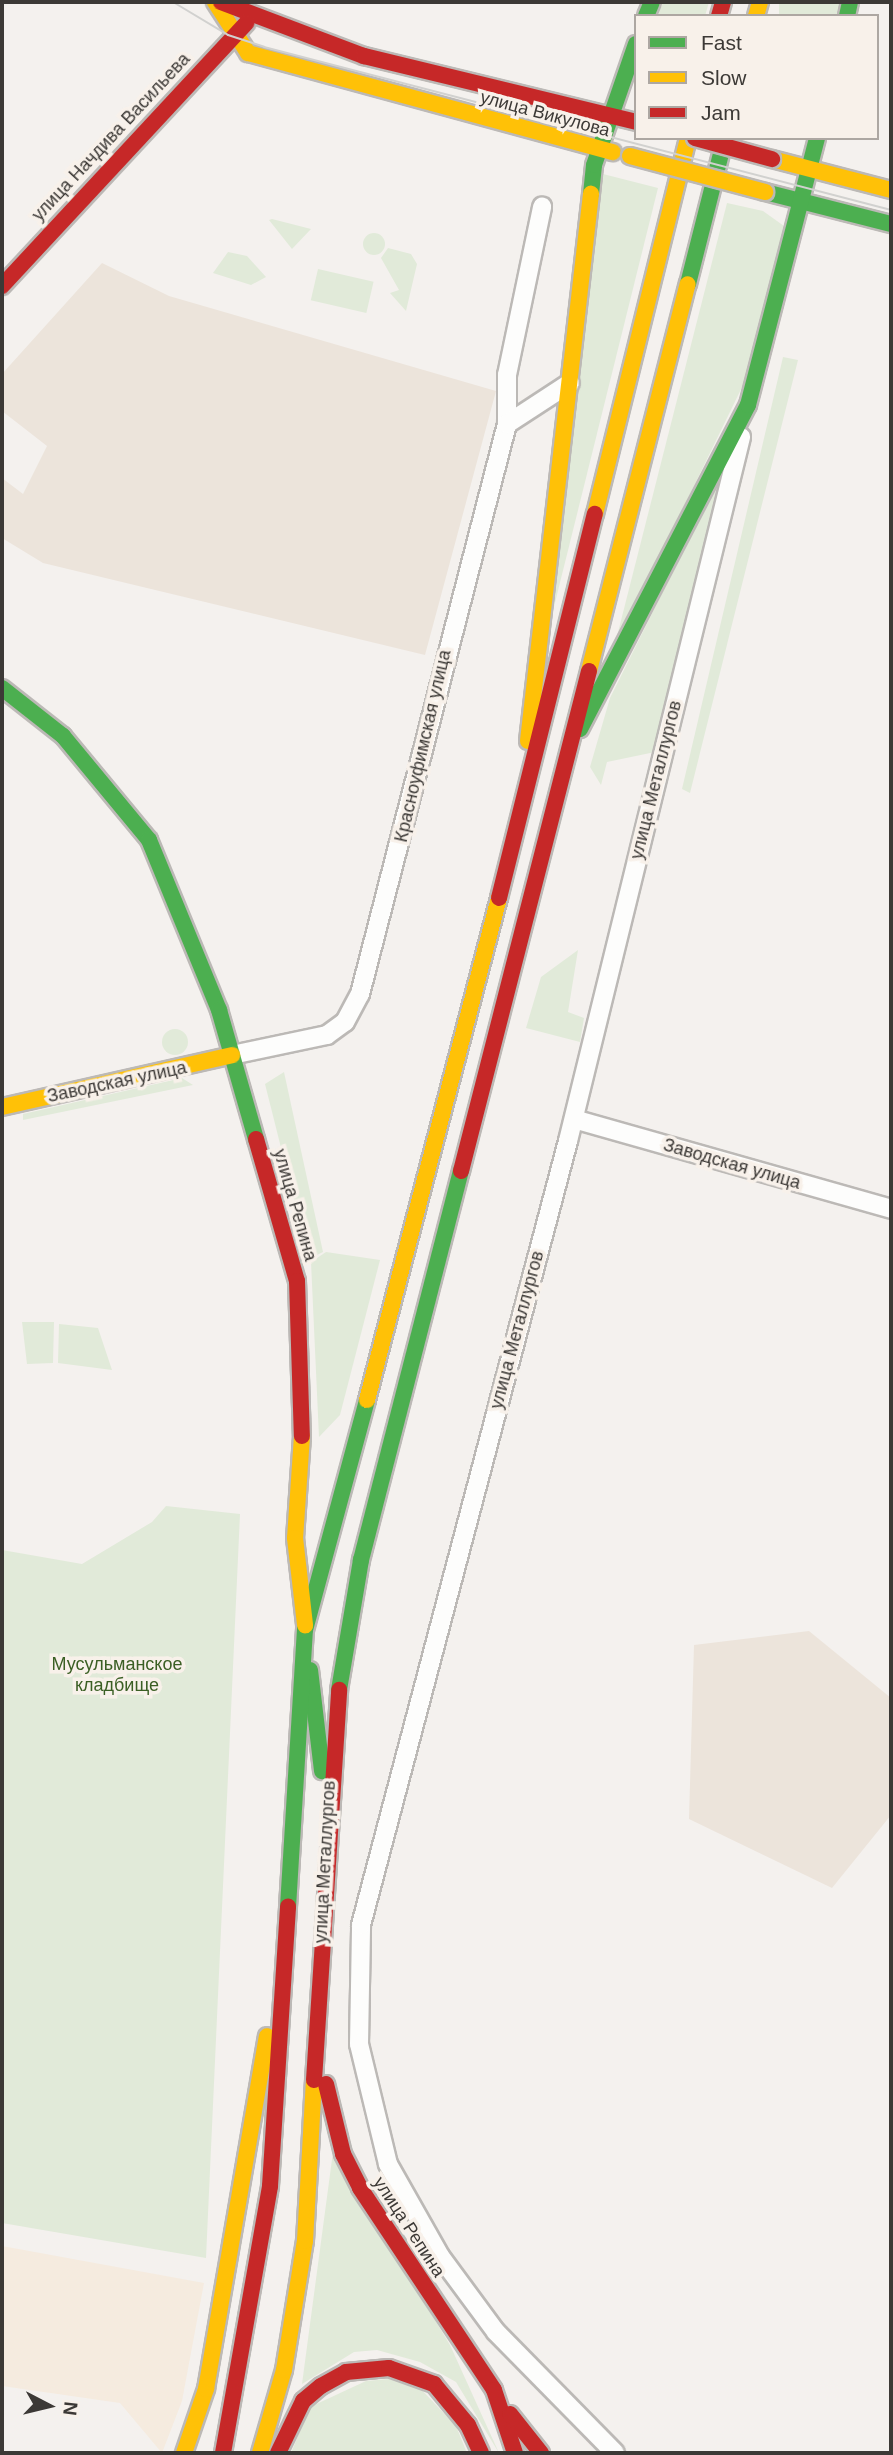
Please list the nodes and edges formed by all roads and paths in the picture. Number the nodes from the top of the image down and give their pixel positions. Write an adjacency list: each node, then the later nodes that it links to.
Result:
1 (215, 2): 4 (main road, улица Викулова)
2 (221, 2): 3 (main road, улица Викулова)
3 (251, 16): 4 (main road, улица Начдива Васильева); 6 (main road, улица Викулова)
4 (235, 34): 12 (main road, улица Викулова); 18 (main road, улица Начдива Васильева)
5 (634, 49): 6 (main road)
6 (606, 116): 7 (main road, улица Викулова); 12 (main road)
7 (634, 122)
8 (687, 140): 24 (main road, улица Металлургов)
9 (702, 140): 13 (main road, bridge)
10 (724, 140): 23 (main road, улица Металлургов)
11 (816, 140): 13 (main road, улица Металлургов)
12 (598, 148): 15 (main road, улица Викулова, bridge); 19 (main road)
13 (808, 169): 14 (main road); 15 (main road, улица Металлургов)
14 (891, 190)
15 (800, 201): 17 (main road, улица Викулова); 20 (main road, улица Металлургов)
16 (542, 207): 21 (street, Красноуфимская улица)
17 (891, 224)
18 (2, 286)
19 (570, 383): 21 (street); 24 (main road)
20 (748, 405): 23 (main road); 27 (street, улица Металлургов)
21 (507, 424): 25 (street, Красноуфимская улица)
22 (2, 688): 25 (main road, улица Репина)
23 (566, 755): 30 (main road, улица Металлургов)
24 (524, 778): 29 (main road, улица Металлургов)
25 (232, 1055): 26 (main road, Заводская улица); 29 (main road, улица Репина)
26 (2, 1107)
27 (573, 1119): 28 (street, Заводская улица); 41 (street, улица Металлургов)
28 (891, 1209)
29 (305, 1630): 30 (main road, улица Репина); 31 (main road, улица Металлургов)
30 (327, 1809): 32 (main road, улица Металлургов)
31 (282, 1997): 34 (main road); 35 (main road, улица Металлургов)
32 (320, 2005): 33 (main road, улица Репина); 36 (main road, улица Металлургов)
33 (494, 2390): 39 (main road, улица Репина); 40 (main road)
34 (184, 2453)
35 (223, 2453)
36 (260, 2453)
37 (278, 2453): 38 (main road)
38 (481, 2453)
39 (516, 2453)
40 (541, 2453)
41 (615, 2453)

